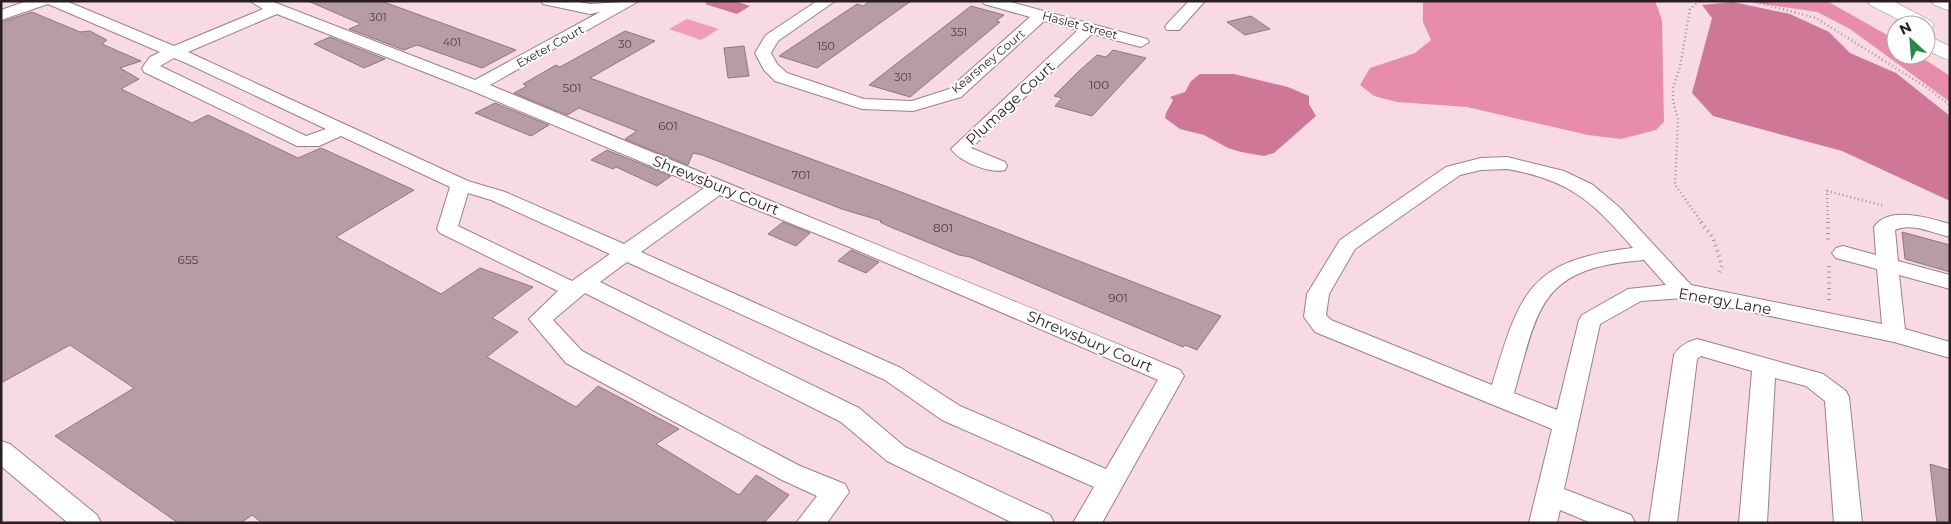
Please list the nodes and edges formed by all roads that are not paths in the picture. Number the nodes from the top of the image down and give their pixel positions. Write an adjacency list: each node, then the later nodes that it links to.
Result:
1 (43, 1): 16 (street)
2 (53, 1): 24 (street)
3 (257, 1): 13 (street, Shrewsbury Court)
4 (548, 1): 11 (street)
5 (828, 1): 14 (street, Kearsney Court)
6 (989, 1): 14 (street, Haslet Street)
7 (1198, 1): 19 (street)
8 (1859, 1): 17 (highway)
9 (1877, 1): 15 (highway)
10 (1941, 1): 12 (highway)
11 (628, 3): 27 (street, Exeter Court)
12 (1950, 5)
13 (276, 9): 24 (street); 27 (street, Shrewsbury Court)
14 (1041, 15): 18 (street, Haslet Street)
15 (1904, 15)
16 (1, 16)
17 (1886, 17)
18 (1089, 28): 22 (street, Haslet Street); 30 (street, Plumage Court)
19 (1173, 28)
20 (1936, 31): 21 (highway)
21 (1950, 38)
22 (1141, 42)
23 (1936, 47): 25 (highway)
24 (175, 52): 26 (street); 28 (street)
25 (1950, 55)
26 (248, 86): 28 (street); 29 (street)
27 (476, 86): 32 (street, Shrewsbury Court)
28 (216, 100): 29 (street)
29 (340, 130): 31 (street)
30 (998, 166)
31 (461, 185): 36 (street); 39 (street)
32 (718, 187): 36 (street); 47 (street, Shrewsbury Court)
33 (1950, 231): 37 (street)
34 (1650, 253): 40 (street); 44 (street); 44 (street)
35 (1843, 253): 37 (street)
36 (625, 254): 39 (street); 47 (street)
37 (1887, 265): 38 (street); 41 (street)
38 (1950, 282)
39 (579, 287): 50 (street); 51 (street)
40 (1684, 291): 41 (street, Energy Lane); 45 (street, Energy Lane)
41 (1894, 334): 42 (street, Energy Lane)
42 (1950, 350)
43 (1764, 367): 55 (street); 56 (street); 57 (street)
44 (1500, 398): 45 (street)
45 (1565, 424): 48 (street, Energy Lane)
46 (1, 451): 49 (street)
47 (1111, 483): 52 (street)
48 (1549, 494): 53 (street, Energy Lane); 54 (street)
49 (87, 523)
50 (810, 523)
51 (1040, 523)
52 (1087, 523)
53 (1542, 523)
54 (1621, 523)
55 (1662, 523)
56 (1753, 523)
57 (1848, 523)

